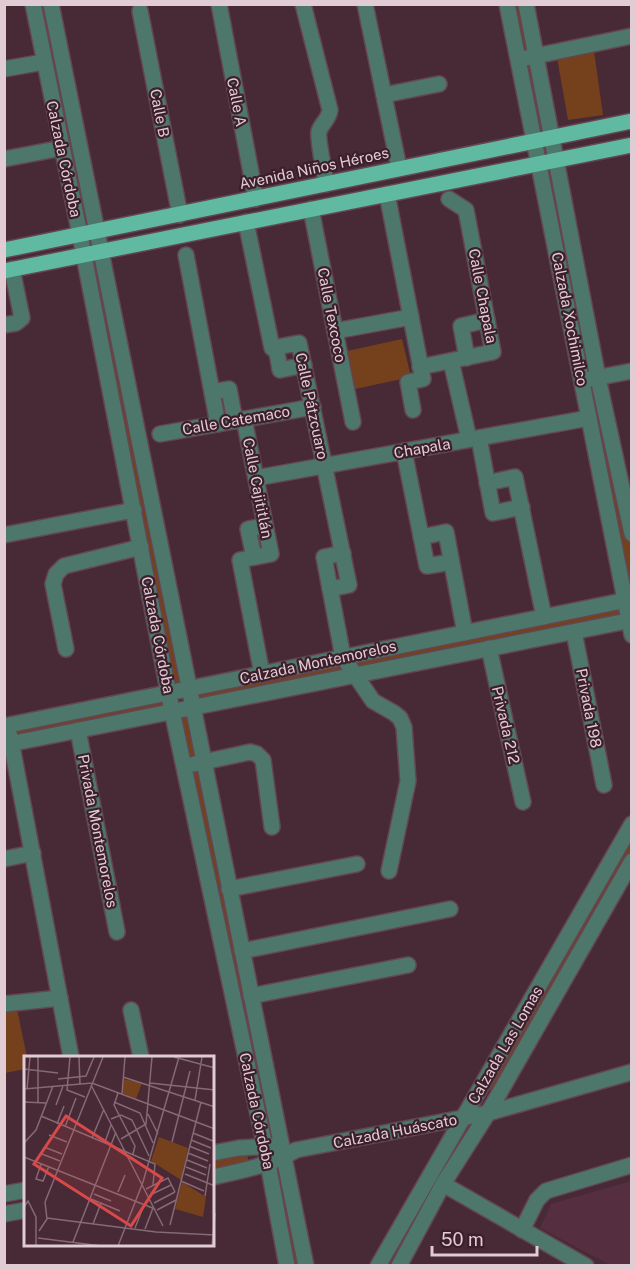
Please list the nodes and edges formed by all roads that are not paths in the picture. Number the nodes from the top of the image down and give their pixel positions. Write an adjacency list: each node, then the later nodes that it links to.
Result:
1 (33, 4): 12 (street, Calzada Córdoba)
2 (51, 4): 32 (street, Calzada Córdoba)
3 (219, 4): 27 (street, Calle A)
4 (303, 4): 25 (street)
5 (365, 4): 15 (street)
6 (507, 4): 11 (street, Calzada Xochimilco)
7 (526, 4): 10 (street, Calzada Xochimilco)
8 (140, 11): 30 (street, Calle B)
9 (632, 36): 10 (street)
10 (536, 56): 11 (street); 17 (street, Calzada Xochimilco)
11 (518, 60): 18 (street, Calzada Xochimilco)
12 (44, 62): 13 (street); 20 (street, Calzada Córdoba)
13 (4, 69)
14 (439, 84): 15 (street)
15 (384, 95): 24 (street)
16 (632, 121): 17 (main road, Avenida Niños Héroes)
17 (552, 137): 18 (main road, Avenida Niños Héroes); 22 (street, Calzada Xochimilco)
18 (534, 141): 23 (street, Calzada Xochimilco); 24 (main road, Avenida Niños Héroes)
19 (632, 145): 22 (main road)
20 (62, 148): 21 (street); 33 (street, Calzada Córdoba)
21 (4, 159)
22 (556, 160): 23 (main road); 49 (street, Calzada Xochimilco)
23 (539, 164): 26 (main road); 50 (street, Calzada Xochimilco)
24 (399, 168): 25 (main road, Avenida Niños Héroes)
25 (326, 183): 27 (main road, Avenida Niños Héroes)
26 (387, 194): 29 (main road); 39 (street)
27 (256, 199): 30 (main road, Avenida Niños Héroes)
28 (449, 199): 40 (street, Calle Chapala)
29 (311, 209): 31 (main road); 42 (street, Calle Texcoco)
30 (180, 215): 32 (main road, Avenida Niños Héroes)
31 (246, 222): 35 (main road); 43 (street, Calle Pátzcuaro)
32 (97, 232): 33 (main road, Avenida Niños Héroes); 35 (street, Calzada Córdoba)
33 (80, 235): 34 (main road, Avenida Niños Héroes); 36 (street, Calzada Córdoba)
34 (4, 250)
35 (101, 251): 36 (main road); 61 (street, Calzada Córdoba)
36 (84, 255): 38 (main road); 62 (street, Calzada Córdoba)
37 (186, 255): 51 (street)
38 (8, 270): 41 (street)
39 (411, 318): 42 (street); 47 (street)
40 (487, 320): 44 (street); 44 (street, Calle Chapala)
41 (4, 325)
42 (335, 332): 56 (street, Calle Texcoco)
43 (276, 347): 46 (street, Calle Pátzcuaro); 46 (street)
44 (467, 358): 45 (street, Calle Chapala)
45 (451, 361): 47 (street, Calle Chapala); 59 (street)
46 (304, 365): 52 (street, Calle Pátzcuaro)
47 (420, 367): 53 (street)
48 (632, 371): 49 (street)
49 (598, 378): 50 (street); 68 (street, Calzada Xochimilco)
50 (582, 380): 54 (street, Calzada Xochimilco)
51 (212, 392): 55 (street, Calle Cajititlán); 57 (street)
52 (313, 407): 55 (street, Calle Catemaco); 63 (street, Calle Pátzcuaro)
53 (413, 410)
54 (589, 418): 59 (street, Chapala); 73 (street, Calzada Xochimilco)
55 (239, 420): 57 (street, Calle Catemaco); 64 (street, Calle Cajititlán)
56 (353, 422)
57 (218, 424): 58 (street, Calle Catemaco)
58 (160, 434)
59 (474, 438): 60 (street, Chapala); 65 (street)
60 (404, 451): 63 (street, Chapala); 70 (street)
61 (142, 456): 62 (street); 86 (street, Calzada Córdoba)
62 (124, 459): 67 (street, Calzada Córdoba)
63 (325, 466): 64 (street, Chapala); 81 (street, Calle Pátzcuaro)
64 (256, 478): 84 (street, Calle Cajititlán)
65 (487, 483): 66 (street); 66 (street)
66 (522, 507): 74 (street)
67 (134, 510): 69 (street); 71 (street, Calzada Córdoba)
68 (631, 527)
69 (4, 535)
70 (421, 537): 72 (street); 72 (street)
71 (141, 547): 80 (street); 88 (street, Calzada Córdoba)
72 (451, 562): 77 (street)
73 (628, 600): 74 (street, Calzada Montemorelos); 75 (street, Calzada Xochimilco)
74 (544, 617): 77 (street, Calzada Montemorelos)
75 (630, 625): 76 (street, Calzada Montemorelos)
76 (574, 632): 79 (street, Calzada Montemorelos); 96 (street, Privada 198)
77 (465, 633): 78 (street, Calzada Montemorelos)
78 (424, 641): 81 (street, Calzada Montemorelos); 82 (street)
79 (489, 648): 82 (street, Calzada Montemorelos); 97 (street, Privada 212)
80 (66, 649)
81 (343, 657): 83 (street, Calzada Montemorelos); 85 (street)
82 (428, 660): 85 (street, Calzada Montemorelos)
83 (285, 669): 84 (street, Calzada Montemorelos); 87 (street)
84 (262, 674): 86 (street, Calzada Montemorelos)
85 (357, 674): 87 (street, Calzada Montemorelos); 104 (street)
86 (188, 688): 88 (street, Calzada Montemorelos); 89 (street, Calzada Córdoba)
87 (289, 688): 89 (street, Calzada Montemorelos)
88 (169, 693): 90 (street, Calzada Córdoba); 91 (street, Calzada Montemorelos)
89 (192, 707): 90 (street, Calzada Montemorelos); 94 (street, Calzada Córdoba)
90 (172, 711): 92 (street, Calzada Montemorelos); 95 (street, Calzada Córdoba)
91 (5, 723): 93 (street)
92 (78, 730): 93 (street, Calzada Montemorelos); 109 (street, Privada Montemorelos)
93 (9, 744): 100 (street)
94 (204, 763): 95 (street); 99 (street); 105 (street, Calzada Córdoba)
95 (184, 764): 108 (street, Calzada Córdoba)
96 (604, 784)
97 (523, 802)
98 (632, 824): 120 (street, Calzada Las Lomas)
99 (272, 827)
100 (33, 853): 101 (street); 113 (street)
101 (4, 859)
102 (632, 861): 119 (street, Calzada Las Lomas)
103 (357, 864): 105 (street)
104 (389, 871)
105 (229, 889): 107 (street, Calzada Córdoba)
106 (450, 909): 110 (street)
107 (234, 915): 108 (street); 110 (street, Calzada Córdoba)
108 (217, 919): 121 (street, Calzada Córdoba)
109 (117, 932)
110 (242, 951): 112 (street, Calzada Córdoba)
111 (408, 965): 112 (street)
112 (251, 996): 122 (street, Calzada Córdoba)
113 (60, 998): 114 (street); 116 (street)
114 (4, 1004)
115 (131, 1010): 117 (street)
116 (71, 1056)
117 (141, 1056)
118 (632, 1072): 119 (street, Calzada Huáscato)
119 (488, 1113): 120 (street, Calzada Huáscato); 127 (street, Calzada Las Lomas)
120 (462, 1119): 122 (street, Calzada Huáscato); 136 (street, Calzada Las Lomas)
121 (265, 1147): 122 (street, Calzada Huáscato); 123 (street, Calzada Huáscato); 124 (street, Calzada Córdoba)
122 (287, 1150): 124 (street, Calzada Huáscato); 133 (street, Calzada Córdoba)
123 (214, 1153)
124 (268, 1162): 126 (street, Calzada Huáscato); 135 (street, Calzada Córdoba)
125 (632, 1165): 132 (street)
126 (214, 1177)
127 (443, 1184): 132 (street); 134 (street, Calzada Las Lomas)
128 (24, 1190): 129 (street)
129 (4, 1194)
130 (24, 1210): 131 (street)
131 (4, 1214)
132 (522, 1230): 137 (street)
133 (305, 1263): 135 (street)
134 (403, 1264)
135 (287, 1266)
136 (378, 1266)
137 (586, 1266)

